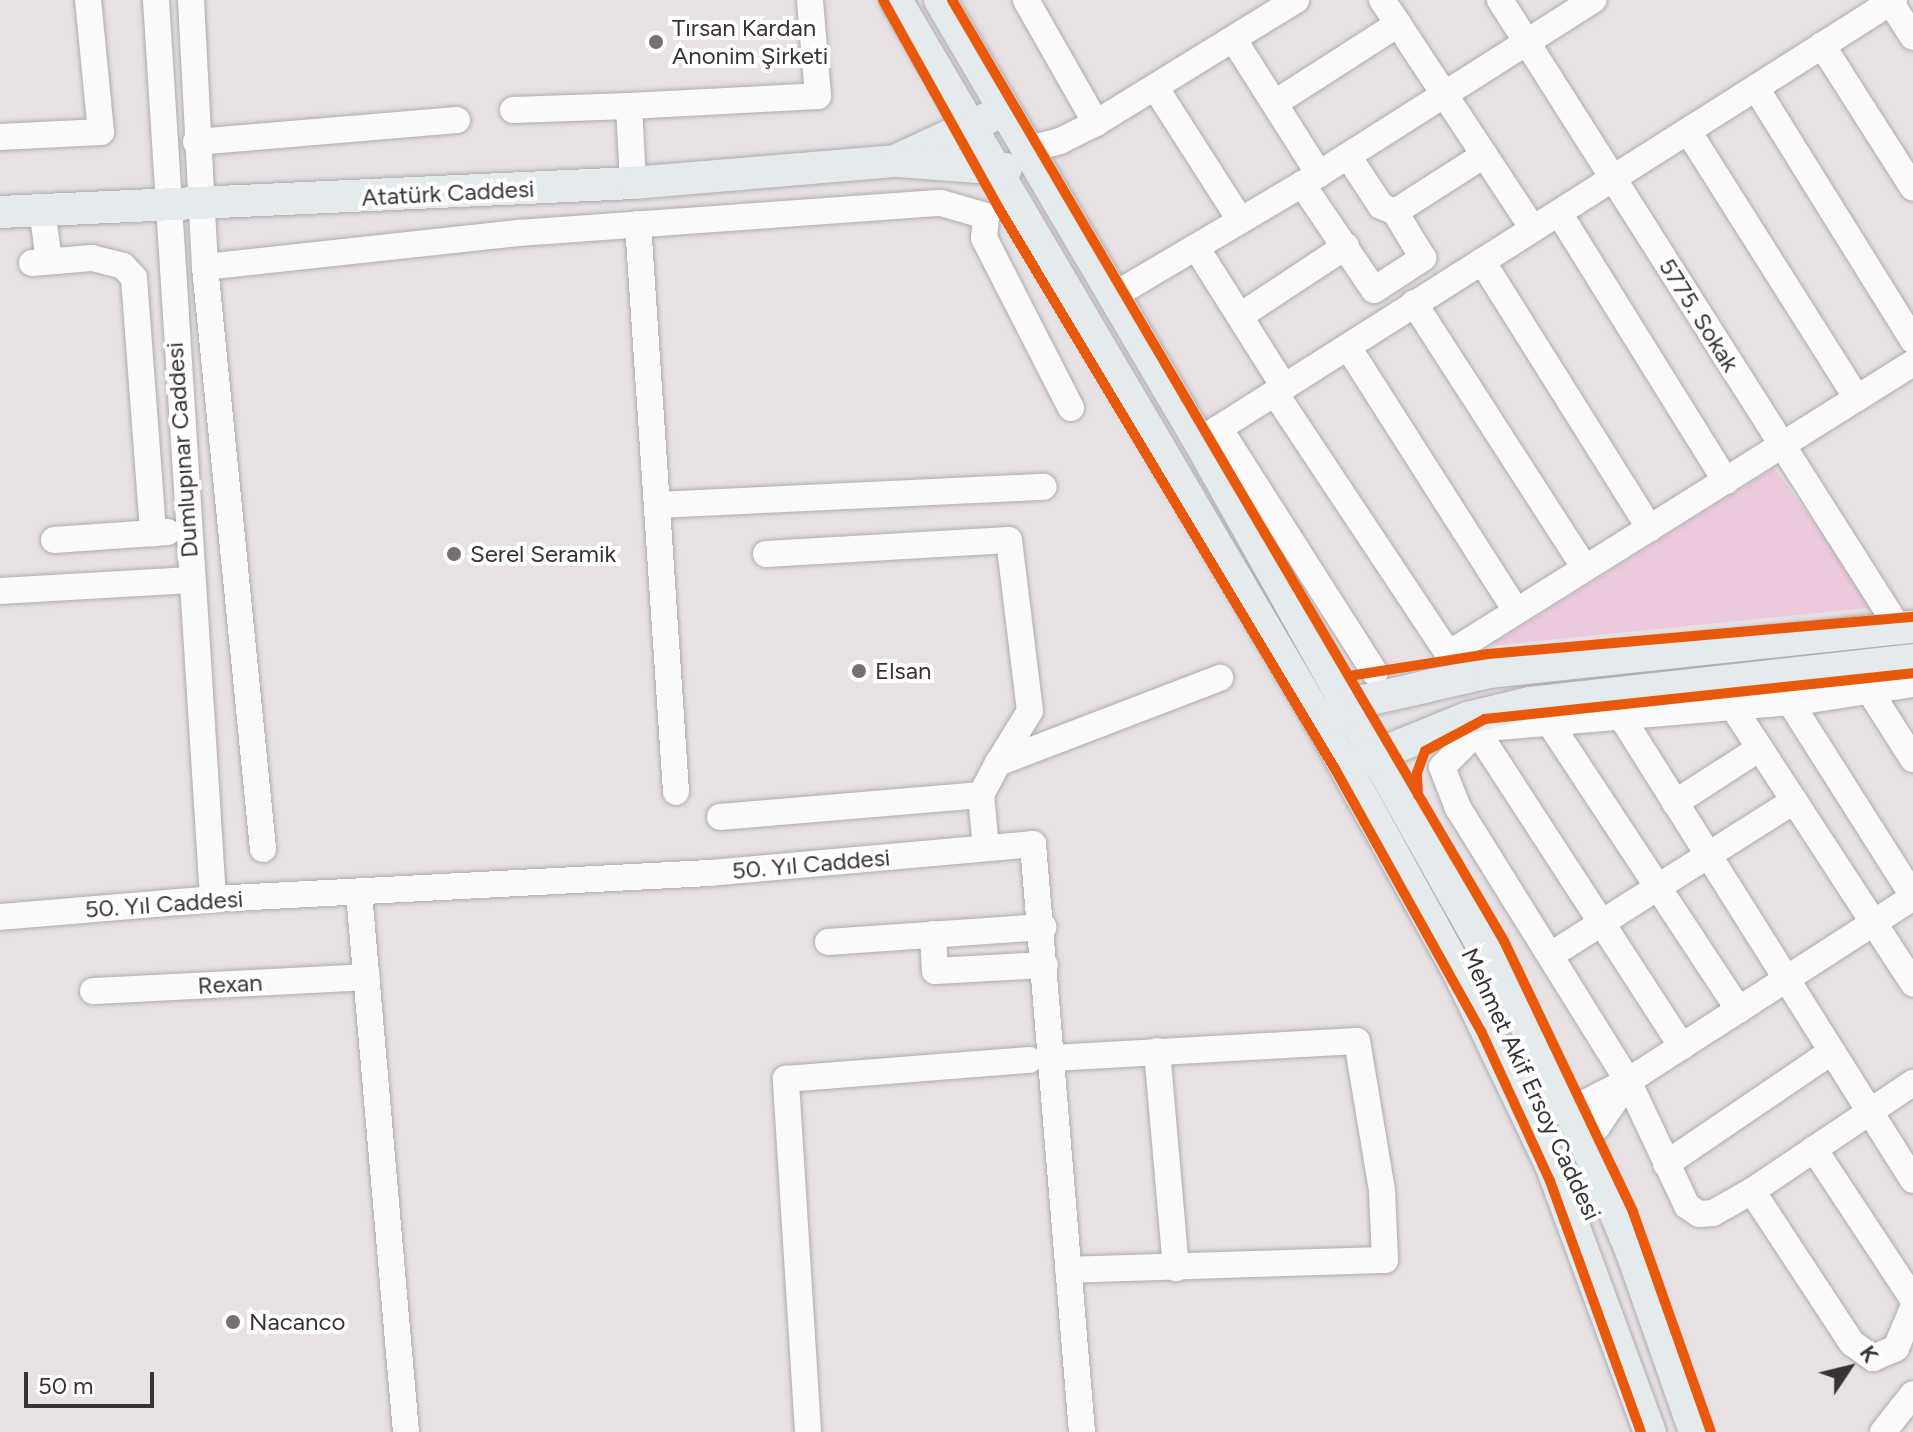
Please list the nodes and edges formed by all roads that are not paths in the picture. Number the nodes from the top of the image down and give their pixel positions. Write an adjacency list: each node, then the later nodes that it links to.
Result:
1 (88, 0): 29 (street)
2 (156, 0): 40 (street, Dumlupınar Caddesi)
3 (191, 0): 30 (street)
4 (810, 0): 22 (street)
5 (896, 0): 27 (main road, Mehmet Akif Ersoy Caddesi)
6 (940, 0): 24 (main road, Mehmet Akif Ersoy Caddesi)
7 (1296, 0): 15 (street)
8 (1382, 0): 13 (street)
9 (1500, 0): 16 (street, 5775. Sokak)
10 (1593, 0): 16 (street)
11 (1891, 1): 14 (street); 17 (street)
12 (1031, 2): 26 (street)
13 (1398, 24): 20 (street); 21 (street)
14 (1913, 37)
15 (1234, 40): 18 (street); 21 (street)
16 (1527, 42): 20 (street); 36 (street, 5775. Sokak)
17 (1822, 45): 19 (street); 39 (street)
18 (1155, 87): 26 (street); 47 (street)
19 (1756, 88): 28 (street); 57 (street)
20 (1445, 94): 32 (street); 33 (street)
21 (1275, 103): 37 (street)
22 (629, 106): 23 (street); 38 (street)
23 (513, 110)
24 (1009, 117): 27 (main road); 31 (main road, Mehmet Akif Ersoy Caddesi)
25 (457, 120): 30 (street)
26 (1096, 123): 31 (street)
27 (969, 126): 34 (main road); 35 (main road, Mehmet Akif Ersoy Caddesi)
28 (1688, 131): 36 (street); 61 (street)
29 (0, 137)
30 (196, 142): 41 (street)
31 (1028, 149): 35 (main road); 54 (main road, Mehmet Akif Ersoy Caddesi)
32 (1484, 155): 45 (street); 49 (street)
33 (1348, 156): 37 (street); 45 (street)
34 (897, 161): 35 (main road); 38 (main road, Atatürk Caddesi)
35 (993, 168): 42 (main road, Mehmet Akif Ersoy Caddesi)
36 (1613, 178): 46 (street); 64 (street, 5775. Sokak)
37 (1311, 179): 47 (street); 50 (street)
38 (633, 183): 41 (main road, Atatürk Caddesi)
39 (1913, 188)
40 (167, 201): 41 (main road, Atatürk Caddesi); 43 (main road, Atatürk Caddesi); 69 (street, Dumlupınar Caddesi)
41 (203, 206): 53 (street)
42 (998, 207): 48 (street); 62 (street); 88 (main road, Mehmet Akif Ersoy Caddesi)
43 (42, 209): 44 (main road, Atatürk Caddesi); 70 (street)
44 (0, 212)
45 (1395, 212): 50 (street)
46 (1559, 213): 49 (street); 65 (street)
47 (1240, 220): 51 (street)
48 (638, 224): 53 (street); 67 (street)
49 (1533, 229): 52 (street)
50 (1346, 246): 56 (street)
51 (1196, 247): 54 (street); 56 (street)
52 (1482, 261): 55 (street); 68 (street)
53 (205, 267): 101 (street)
54 (1113, 296): 63 (main road, Mehmet Akif Ersoy Caddesi)
55 (1414, 303): 58 (street); 73 (street)
56 (1240, 316): 60 (street)
57 (1913, 340)
58 (1348, 347): 60 (street); 76 (street)
59 (1913, 363): 61 (street)
60 (1280, 390): 63 (street); 76 (street)
61 (1857, 398): 64 (street)
62 (1071, 408)
63 (1209, 434): 79 (street); 84 (main road, Mehmet Akif Ersoy Caddesi)
64 (1782, 446): 65 (street); 77 (street, 5775. Sokak)
65 (1726, 481): 68 (street)
66 (1044, 487): 67 (street)
67 (657, 505): 95 (street)
68 (1650, 529): 73 (street)
69 (188, 531): 70 (street); 74 (street, Dumlupınar Caddesi)
70 (153, 533): 71 (street)
71 (54, 540)
72 (766, 554): 93 (street)
73 (1585, 568): 76 (street)
74 (191, 580): 75 (street); 106 (street, Dumlupınar Caddesi)
75 (0, 591)
76 (1516, 611)
77 (1906, 628): 84 (main road)
78 (1913, 660): 91 (main road)
79 (1375, 673)
80 (1220, 678): 93 (street)
81 (1913, 684): 82 (street)
82 (1869, 690): 83 (street); 92 (street)
83 (1790, 702): 85 (street); 105 (street)
84 (1350, 707): 88 (main road); 91 (main road, Mehmet Akif Ersoy Caddesi)
85 (1733, 707): 86 (street); 90 (street)
86 (1621, 716): 87 (street); 98 (street)
87 (1549, 722): 89 (street); 103 (street)
88 (1321, 723): 94 (main road, Mehmet Akif Ersoy Caddesi)
89 (1479, 734): 108 (street); 114 (street)
90 (1760, 748): 97 (street); 98 (street)
91 (1378, 756): 94 (main road); 129 (main road, Mehmet Akif Ersoy Caddesi)
92 (1913, 759)
93 (998, 763): 96 (street)
94 (1342, 769): 142 (main road, Mehmet Akif Ersoy Caddesi)
95 (676, 792)
96 (981, 795): 99 (street); 100 (street)
97 (1794, 801): 102 (street); 109 (street)
98 (1675, 803): 102 (street)
99 (720, 817)
100 (986, 848): 104 (street, 50. Yıl Caddesi); 110 (street, 50. Yıl Caddesi)
101 (263, 849)
102 (1708, 855): 103 (street); 118 (street)
103 (1658, 886): 108 (street); 121 (street)
104 (359, 893): 106 (street, 50. Yıl Caddesi); 117 (street)
105 (1913, 896): 109 (street)
106 (213, 899): 107 (street, 50. Yıl Caddesi)
107 (0, 917)
108 (1602, 922): 114 (street); 122 (street)
109 (1873, 923): 118 (street); 119 (street)
110 (1043, 927): 111 (street); 115 (street, 50. Yıl Caddesi)
111 (977, 931): 112 (street); 116 (street)
112 (933, 934): 113 (street); 116 (street)
113 (828, 942)
114 (1551, 955): 126 (street)
115 (1045, 965): 116 (street); 125 (street, 50. Yıl Caddesi)
116 (980, 968)
117 (367, 977): 120 (street, Rexan); 139 (street)
118 (1786, 980): 121 (street); 124 (street)
119 (1913, 983)
120 (93, 991)
121 (1739, 1010): 122 (street)
122 (1682, 1047): 126 (street)
123 (1157, 1051): 125 (street); 134 (street); 134 (street)
124 (1831, 1052): 128 (street); 131 (street)
125 (1041, 1059): 135 (street, 50. Yıl Caddesi); 140 (street)
126 (1628, 1081): 129 (street); 131 (street)
127 (1913, 1083): 128 (street)
128 (1869, 1111): 130 (street); 132 (street)
129 (1576, 1124): 143 (main road, Mehmet Akif Ersoy Caddesi)
130 (1814, 1149): 133 (street); 136 (street)
131 (1666, 1164): 133 (street)
132 (1913, 1180)
133 (1752, 1191): 137 (street)
134 (1176, 1268): 135 (street)
135 (1068, 1270): 141 (street, 50. Yıl Caddesi)
136 (1913, 1299)
137 (1913, 1308)
138 (1913, 1394): 144 (street)
139 (406, 1432)
140 (808, 1432)
141 (1082, 1432)
142 (1650, 1432)
143 (1695, 1432)
144 (1883, 1432)

